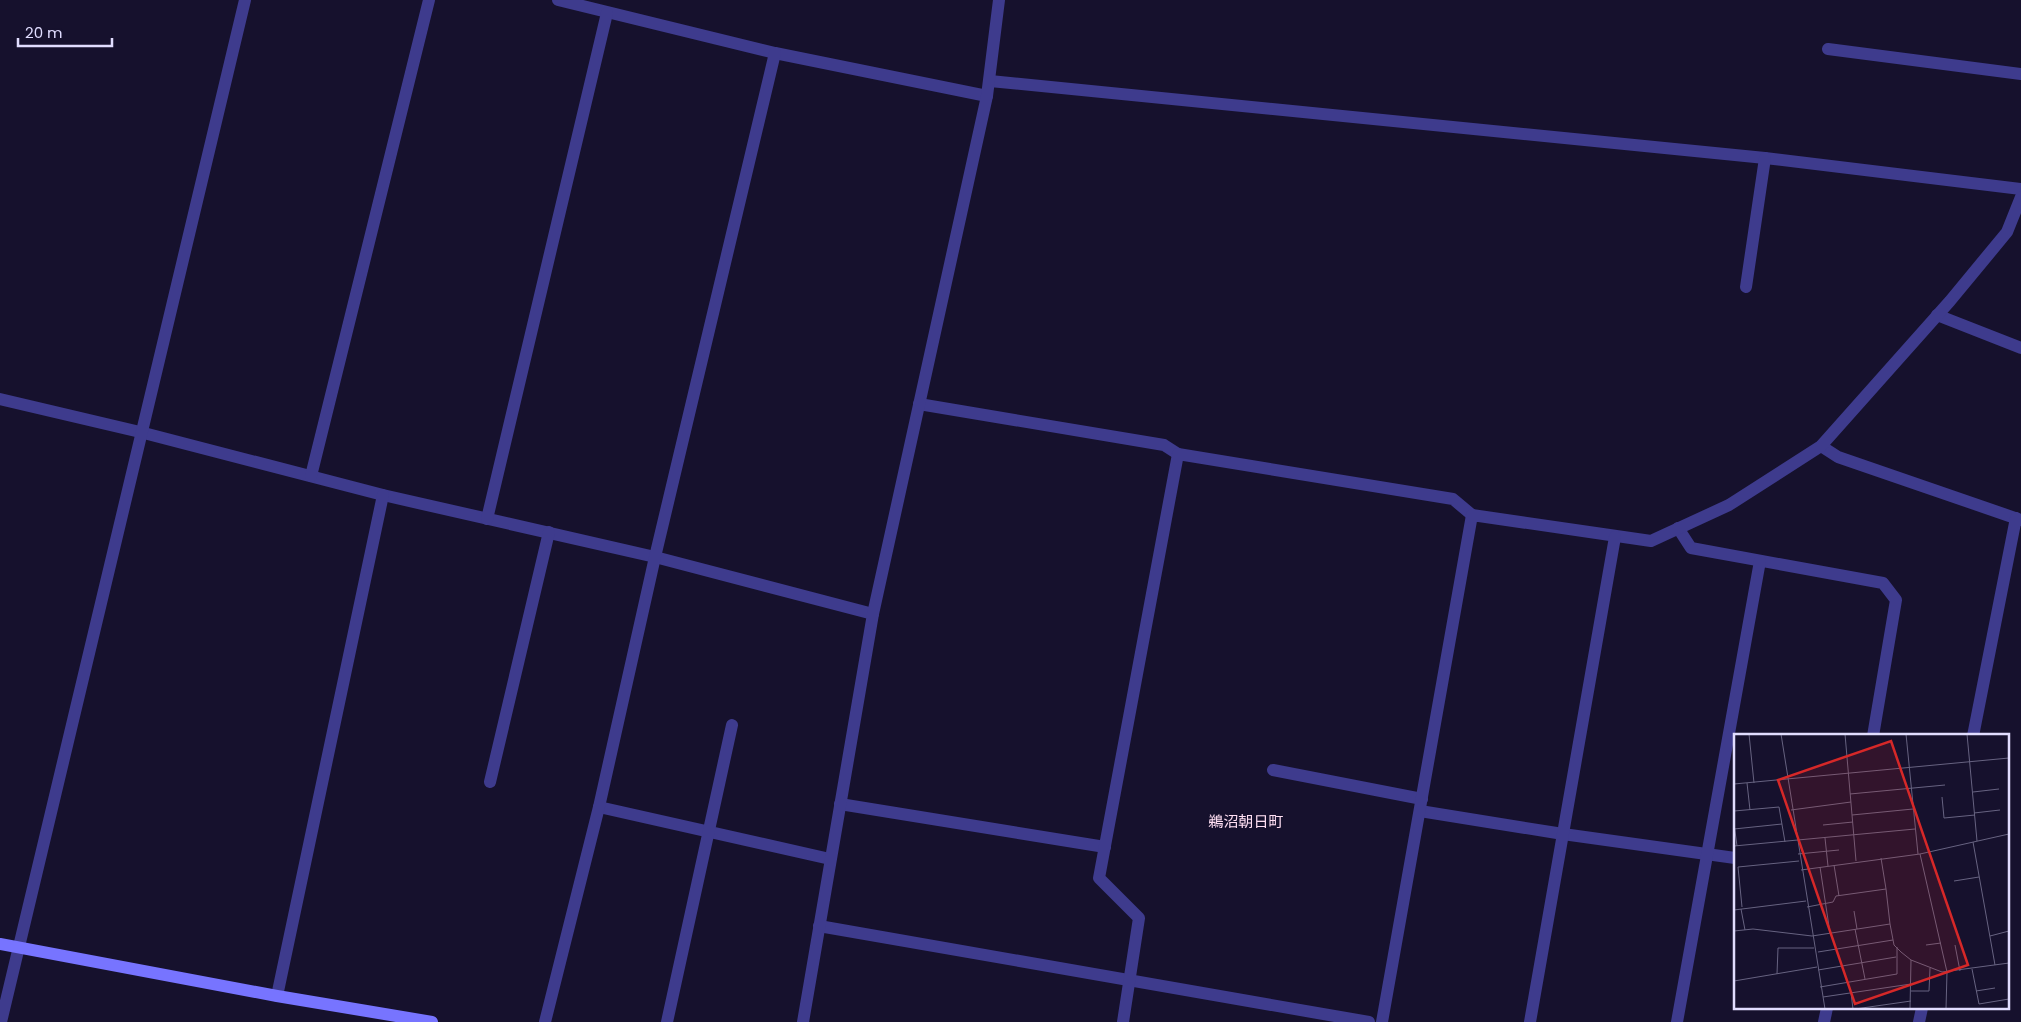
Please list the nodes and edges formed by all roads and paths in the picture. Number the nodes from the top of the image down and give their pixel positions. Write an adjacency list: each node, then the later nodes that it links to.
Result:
1 (244, 0): 19 (street)
2 (429, 0): 22 (street)
3 (558, 0): 5 (street)
4 (999, 0): 9 (street)
5 (607, 13): 7 (street); 25 (street)
6 (1828, 49): 8 (street)
7 (775, 53): 10 (street); 30 (street)
8 (2021, 74)
9 (990, 81): 10 (street); 11 (street)
10 (987, 96): 18 (street)
11 (1765, 158): 12 (street); 14 (street)
12 (2021, 189)
13 (2021, 197): 15 (street)
14 (1746, 287)
15 (1937, 315): 16 (street); 20 (street)
16 (2021, 348)
17 (0, 399): 19 (street)
18 (919, 404): 21 (street); 32 (street)
19 (140, 432): 22 (street); 49 (street)
20 (1821, 446): 26 (street); 27 (street)
21 (1178, 454): 24 (street); 43 (street)
22 (311, 476): 23 (street)
23 (383, 495): 25 (street); 51 (street)
24 (1472, 515): 29 (street); 39 (street)
25 (487, 519): 28 (street)
26 (2018, 519): 35 (street)
27 (1678, 528): 29 (street); 31 (street)
28 (549, 532): 30 (street); 37 (street)
29 (1615, 537): 42 (street)
30 (655, 557): 32 (street); 40 (street)
31 (1760, 561): 34 (street); 44 (street)
32 (873, 614): 38 (street)
33 (732, 725): 41 (street)
34 (1873, 734)
35 (1973, 734)
36 (1273, 770): 39 (street)
37 (490, 782)
38 (840, 804): 43 (street); 46 (street)
39 (1421, 805): 42 (street); 59 (street)
40 (599, 807): 41 (street); 54 (street)
41 (708, 831): 46 (street); 55 (street)
42 (1563, 834): 44 (street); 60 (street)
43 (1105, 847): 50 (street)
44 (1708, 854): 45 (street); 61 (street)
45 (1734, 858)
46 (830, 859): 47 (street)
47 (819, 926): 50 (street); 56 (street)
48 (0, 944): 49 (street)
49 (18, 948): 51 (street); 52 (street)
50 (1130, 980): 57 (street); 58 (street)
51 (277, 996): 53 (street)
52 (1, 1022)
53 (432, 1022)
54 (545, 1022)
55 (666, 1022)
56 (803, 1022)
57 (1123, 1022)
58 (1369, 1022)
59 (1382, 1022)
60 (1530, 1022)
61 (1677, 1022)

